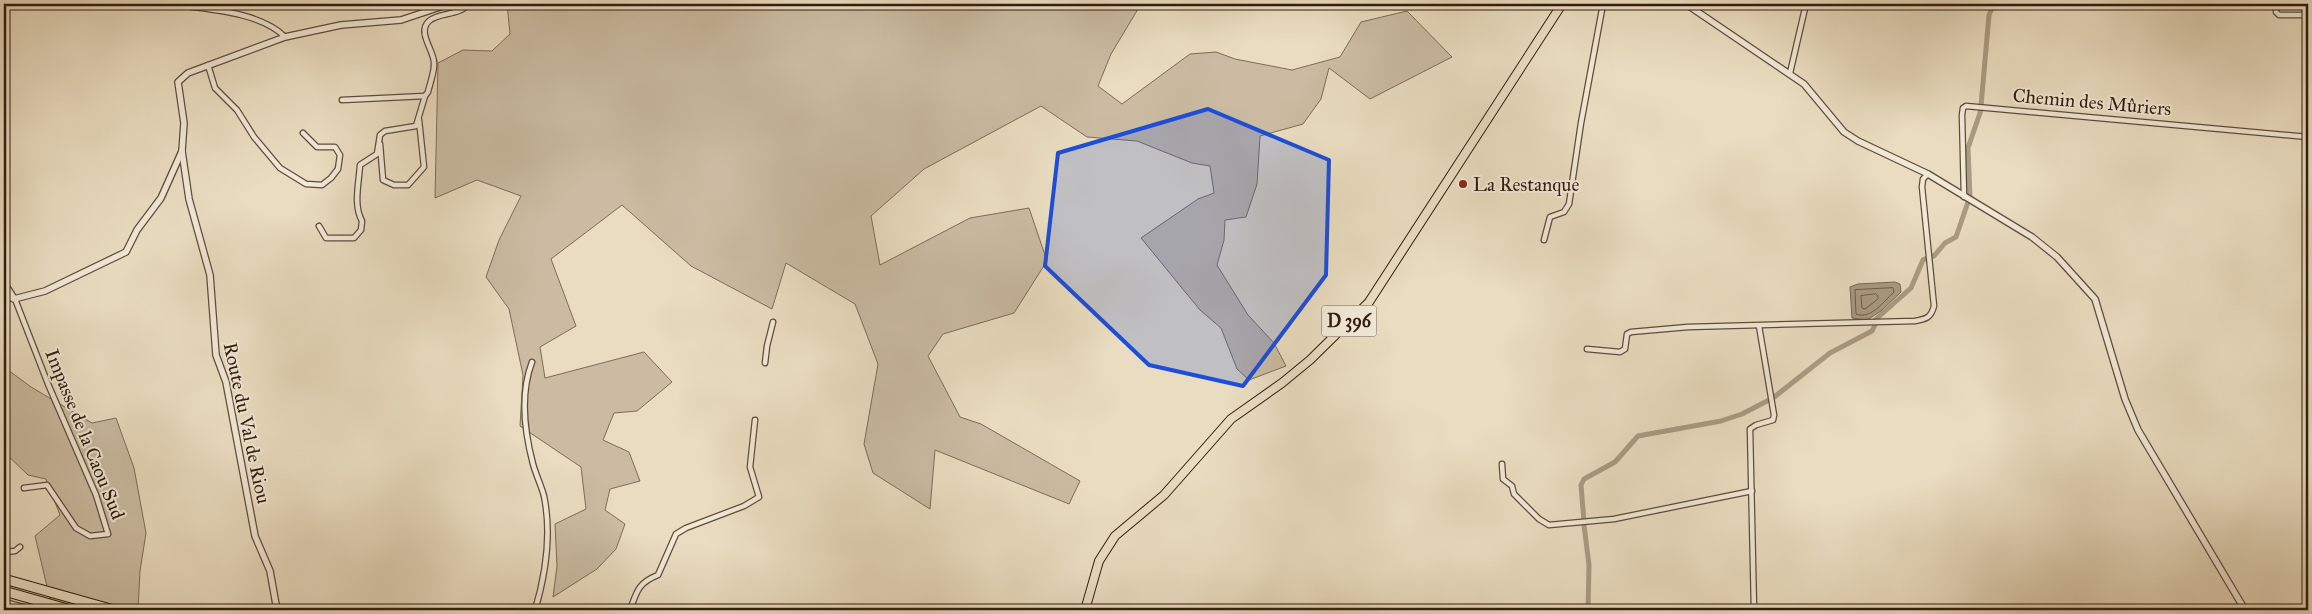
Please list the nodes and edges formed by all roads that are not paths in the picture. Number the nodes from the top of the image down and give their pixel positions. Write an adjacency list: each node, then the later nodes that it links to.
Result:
1 (169, 4): 10 (street)
2 (449, 4): 10 (street)
3 (468, 4): 13 (street)
4 (1562, 4): 47 (main road, D 396)
5 (1603, 4): 23 (street)
6 (1686, 4): 12 (street)
7 (1806, 4): 12 (street)
8 (2276, 4): 9 (street)
9 (2308, 15)
10 (285, 37): 11 (street)
11 (208, 65): 16 (street); 19 (street)
12 (1790, 73): 20 (street)
13 (425, 96): 14 (street); 15 (street)
14 (342, 100)
15 (418, 118): 18 (street); 18 (street)
16 (303, 133)
17 (2308, 137): 21 (street, Chemin des Mûriers)
18 (379, 143): 22 (street)
19 (182, 152): 26 (street); 44 (street, Route du Val de Riou)
20 (1928, 174): 21 (street); 28 (street)
21 (1964, 197): 49 (street)
22 (319, 226)
23 (1544, 240)
24 (4, 282): 26 (street)
25 (4, 294): 26 (street)
26 (15, 299): 34 (street, Impasse de la Caou Sud)
27 (773, 322): 31 (street)
28 (1759, 326): 29 (street); 35 (street)
29 (1587, 349)
30 (532, 362): 45 (street)
31 (765, 364)
32 (755, 420): 46 (street)
33 (1502, 464): 35 (street)
34 (24, 488)
35 (1752, 491): 48 (street)
36 (20, 547): 37 (street)
37 (4, 552)
38 (4, 579): 43 (highway)
39 (4, 591): 42 (highway)
40 (4, 602): 41 (street)
41 (35, 610)
42 (71, 610)
43 (114, 610)
44 (277, 610)
45 (536, 610)
46 (630, 610)
47 (1085, 610)
48 (1754, 610)
49 (2245, 610)

